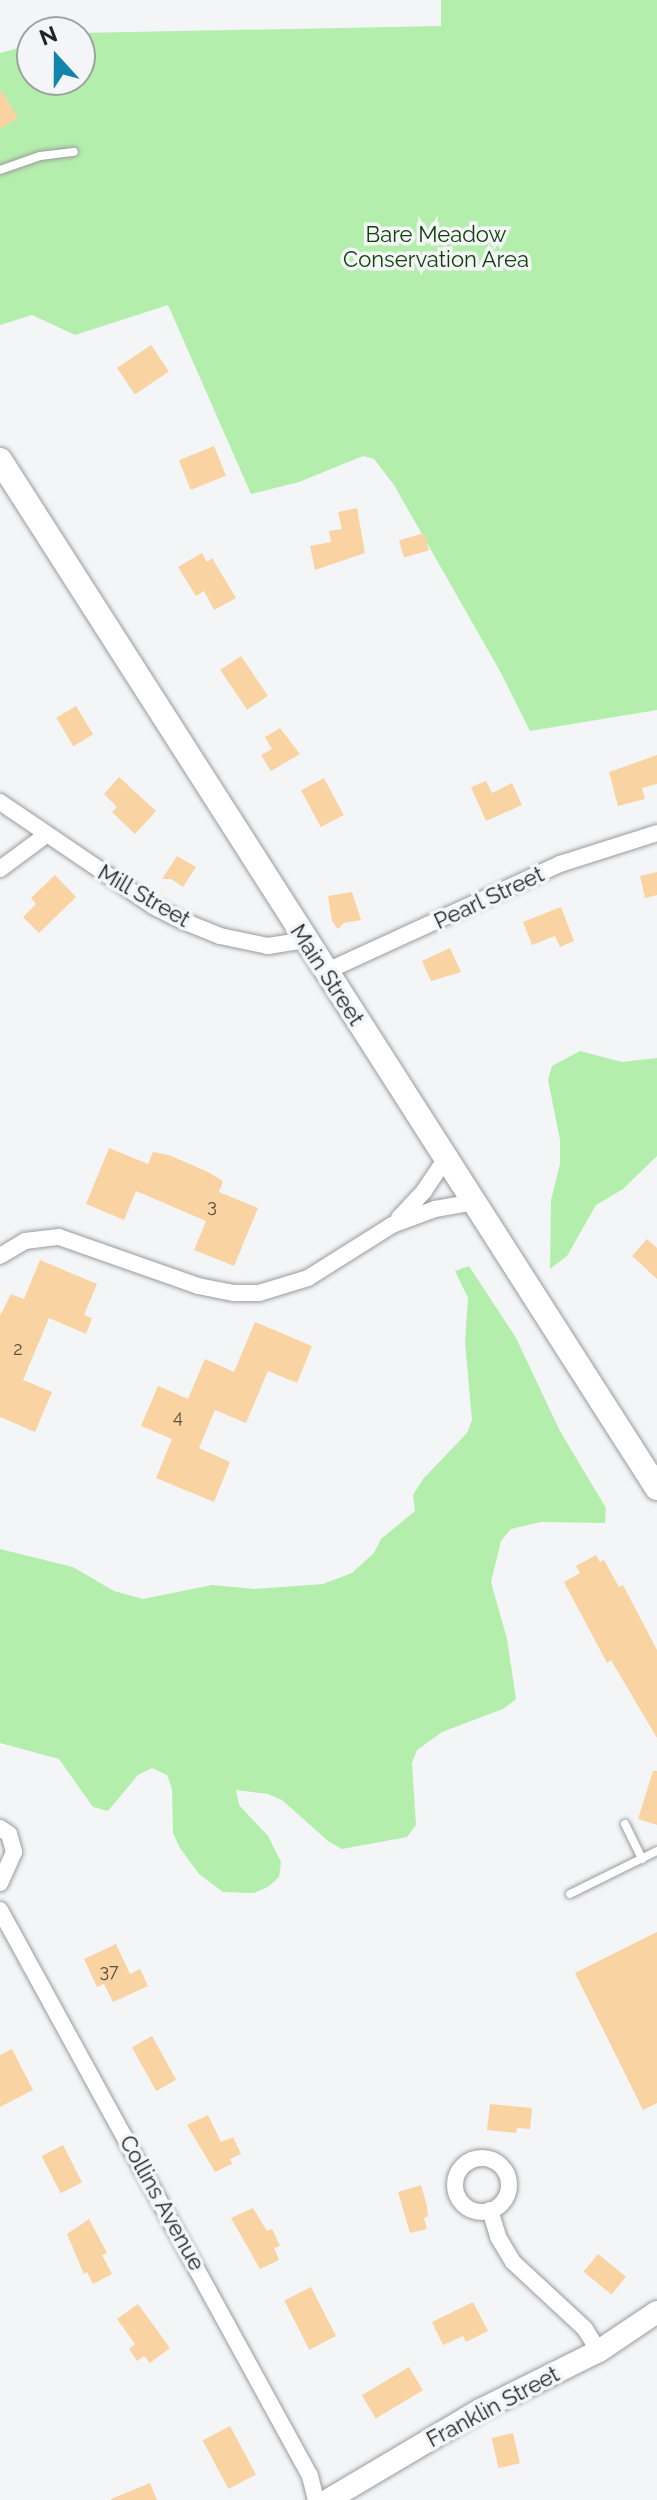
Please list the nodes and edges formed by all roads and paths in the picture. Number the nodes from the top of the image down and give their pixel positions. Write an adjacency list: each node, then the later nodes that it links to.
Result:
1 (74, 152): 2 (lane)
2 (0, 170)
3 (0, 460): 8 (main road, Main Street)
4 (0, 802): 6 (street, Mill Street)
5 (657, 833): 9 (street, Pearl Street)
6 (46, 835): 7 (street); 8 (street, Mill Street)
7 (0, 869)
8 (304, 940): 9 (main road, Main Street)
9 (325, 972): 10 (main road, Main Street)
10 (446, 1158): 11 (main road, Main Street); 12 (street)
11 (474, 1202): 12 (street); 14 (main road, Main Street)
12 (392, 1225): 13 (street)
13 (0, 1256)
14 (657, 1488)
15 (625, 1824): 18 (lane)
16 (0, 1828): 19 (street)
17 (657, 1851): 18 (lane)
18 (642, 1859): 20 (lane)
19 (0, 1883)
20 (570, 1894)
21 (0, 1910): 25 (street, Collins Avenue)
22 (490, 2210): 24 (street)
23 (657, 2312): 24 (main road, Franklin Street)
24 (599, 2351): 26 (main road, Franklin Street)
25 (316, 2500)
26 (328, 2500)

